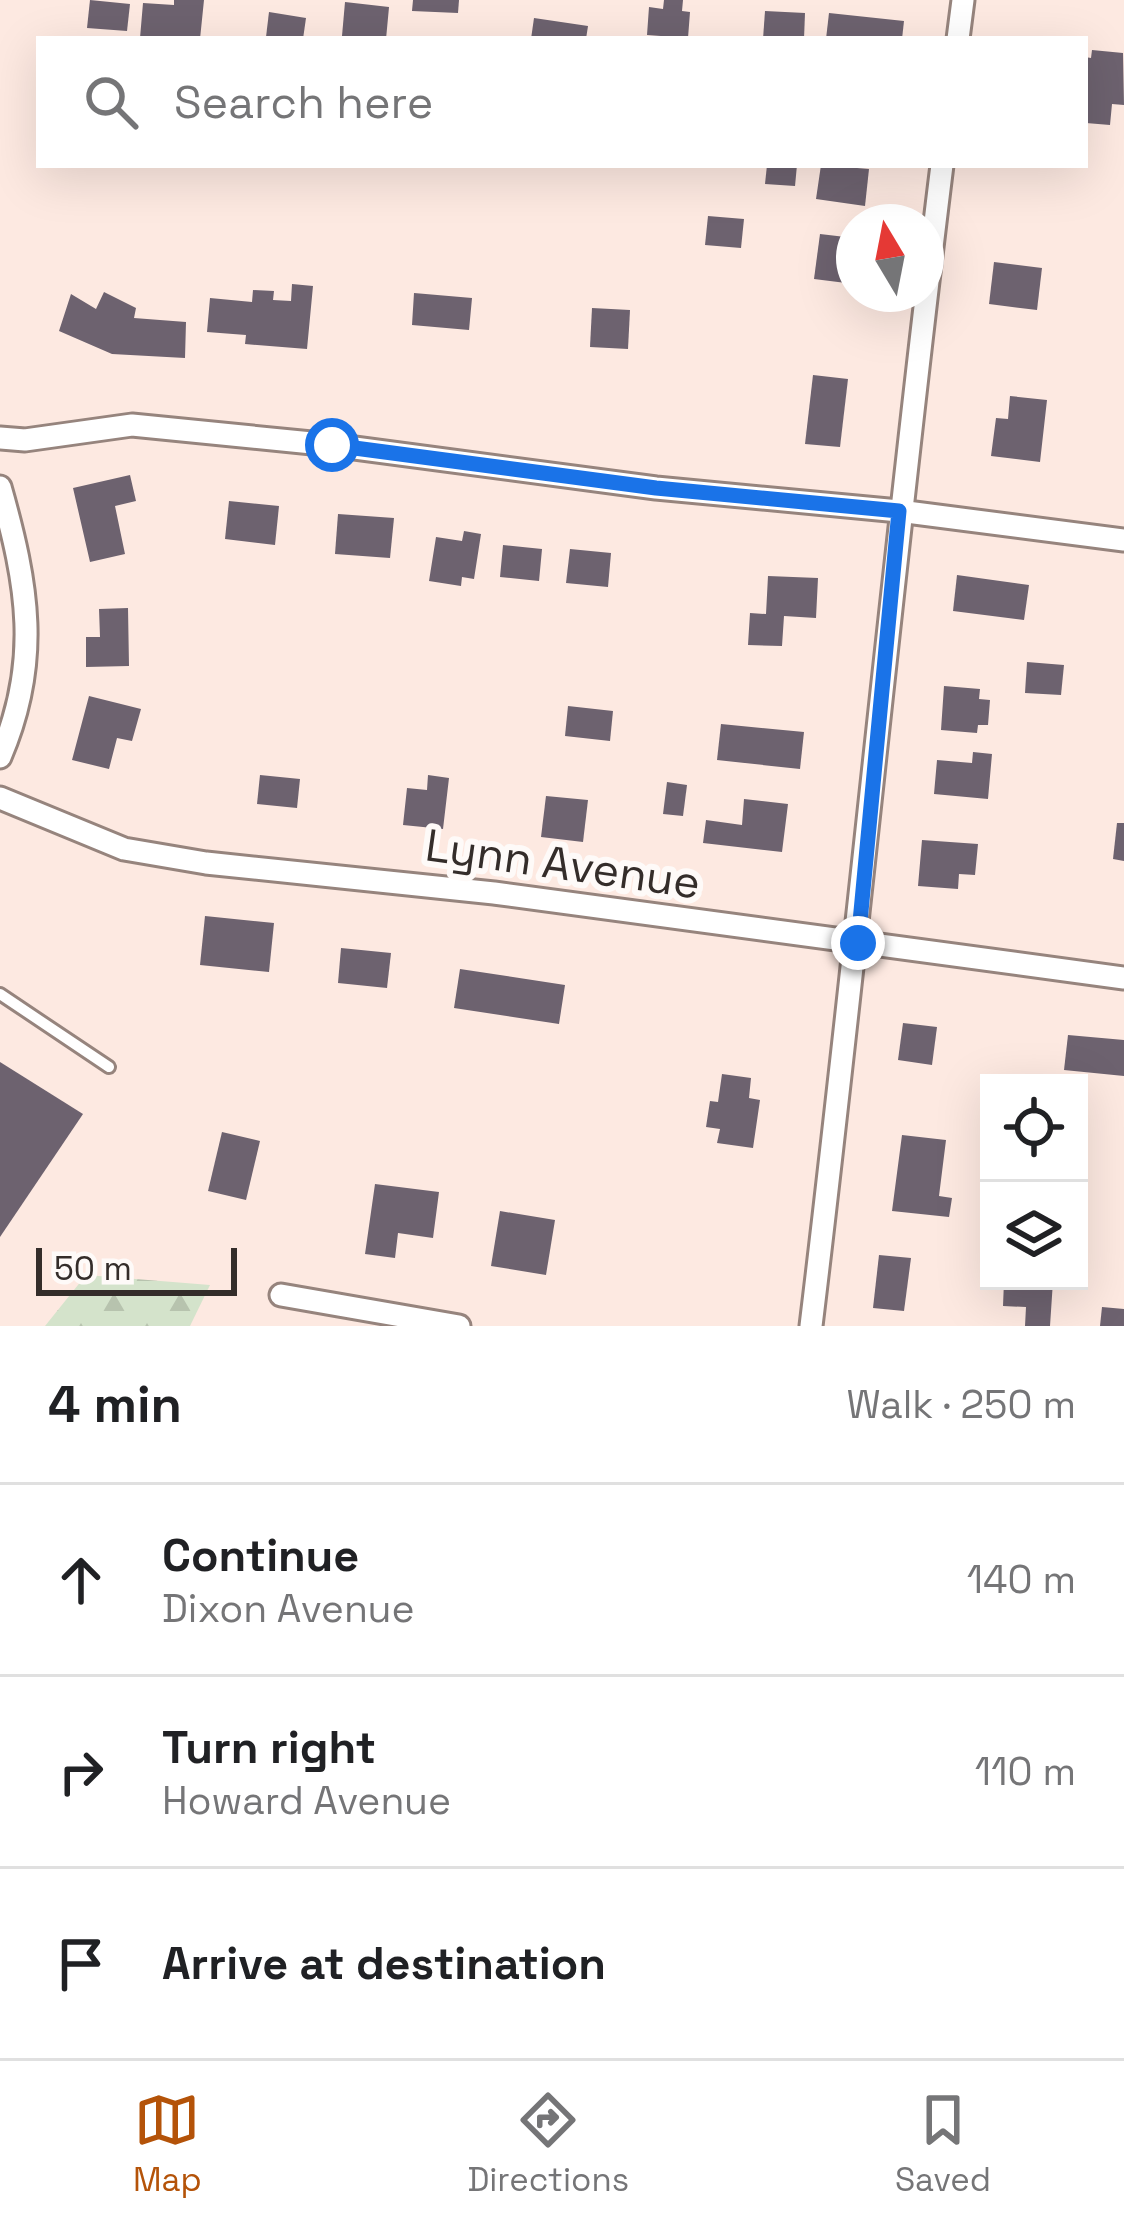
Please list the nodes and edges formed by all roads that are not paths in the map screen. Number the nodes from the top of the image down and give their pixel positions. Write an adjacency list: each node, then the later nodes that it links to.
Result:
1 (963, 0): 2 (street)
2 (958, 36)
3 (942, 168): 6 (street)
4 (0, 438): 6 (street)
5 (0, 488): 8 (street)
6 (899, 511): 7 (street); 10 (street)
7 (1124, 540)
8 (0, 757)
9 (0, 798): 10 (street, Lynn Avenue)
10 (858, 943): 11 (street, Lynn Avenue); 16 (street)
11 (1124, 978)
12 (0, 994): 13 (lane)
13 (109, 1067)
14 (281, 1295): 15 (street)
15 (459, 1326)
16 (812, 1326)

